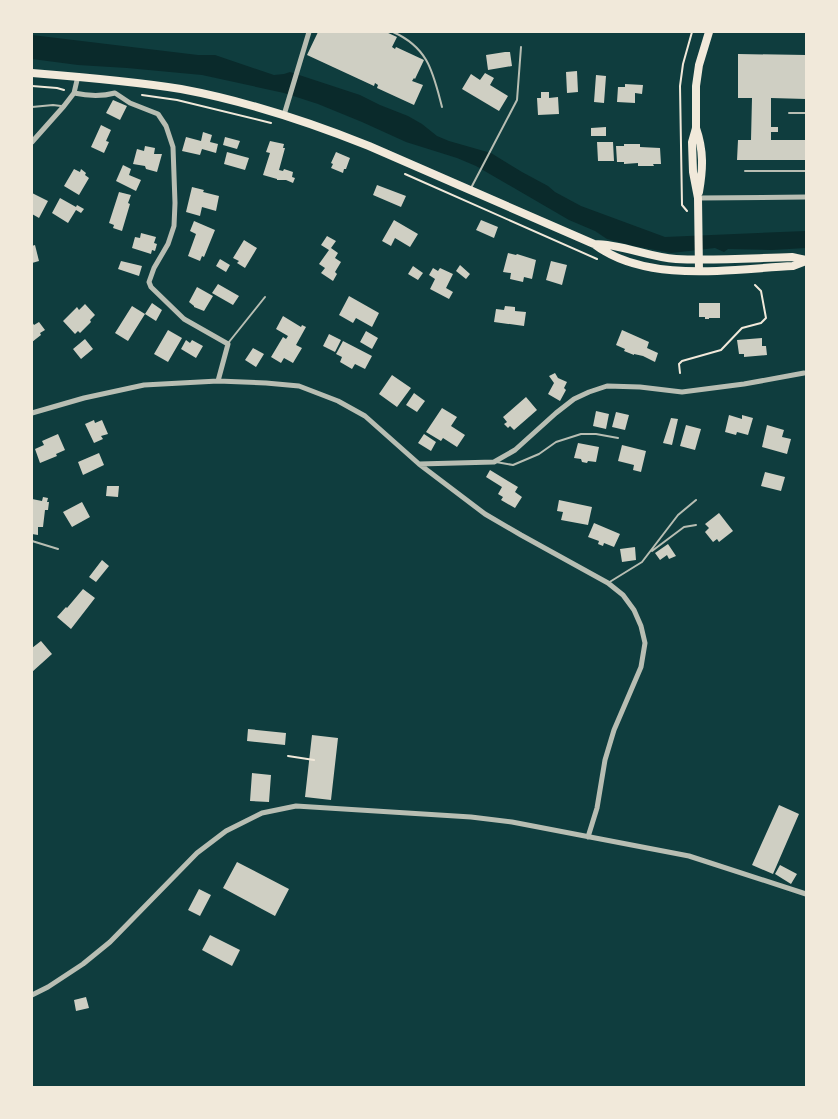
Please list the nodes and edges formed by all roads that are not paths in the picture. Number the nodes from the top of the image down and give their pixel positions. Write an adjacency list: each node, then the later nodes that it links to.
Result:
1 (309, 32): 13 (street)
2 (393, 32): 10 (lane)
3 (709, 32): 19 (main road)
4 (521, 47): 17 (lane)
5 (32, 73): 6 (main road)
6 (78, 76): 7 (street); 13 (main road)
7 (74, 93): 8 (street); 25 (street)
8 (64, 106): 9 (lane); 14 (street)
9 (32, 107)
10 (442, 107)
11 (789, 113): 12 (lane)
12 (807, 113)
13 (284, 116): 17 (main road)
14 (32, 142)
15 (745, 171): 16 (lane)
16 (807, 171)
17 (470, 190): 20 (main road)
18 (807, 197): 19 (street)
19 (698, 198): 21 (main road)
20 (594, 244): 21 (main road); 23 (main road)
21 (699, 255): 22 (main road); 23 (main road)
22 (807, 260): 23 (main road)
23 (699, 271)
24 (265, 297): 25 (lane)
25 (228, 344): 27 (street)
26 (804, 373): 30 (street)
27 (218, 381): 28 (street); 31 (street)
28 (32, 413)
29 (618, 438): 30 (lane)
30 (494, 462): 31 (street)
31 (419, 464): 37 (street)
32 (696, 500): 36 (lane)
33 (696, 525): 36 (lane)
34 (32, 541): 35 (lane)
35 (58, 549)
36 (650, 552): 37 (lane)
37 (608, 583): 38 (street)
38 (588, 837): 39 (street); 40 (street)
39 (807, 894)
40 (32, 995)

